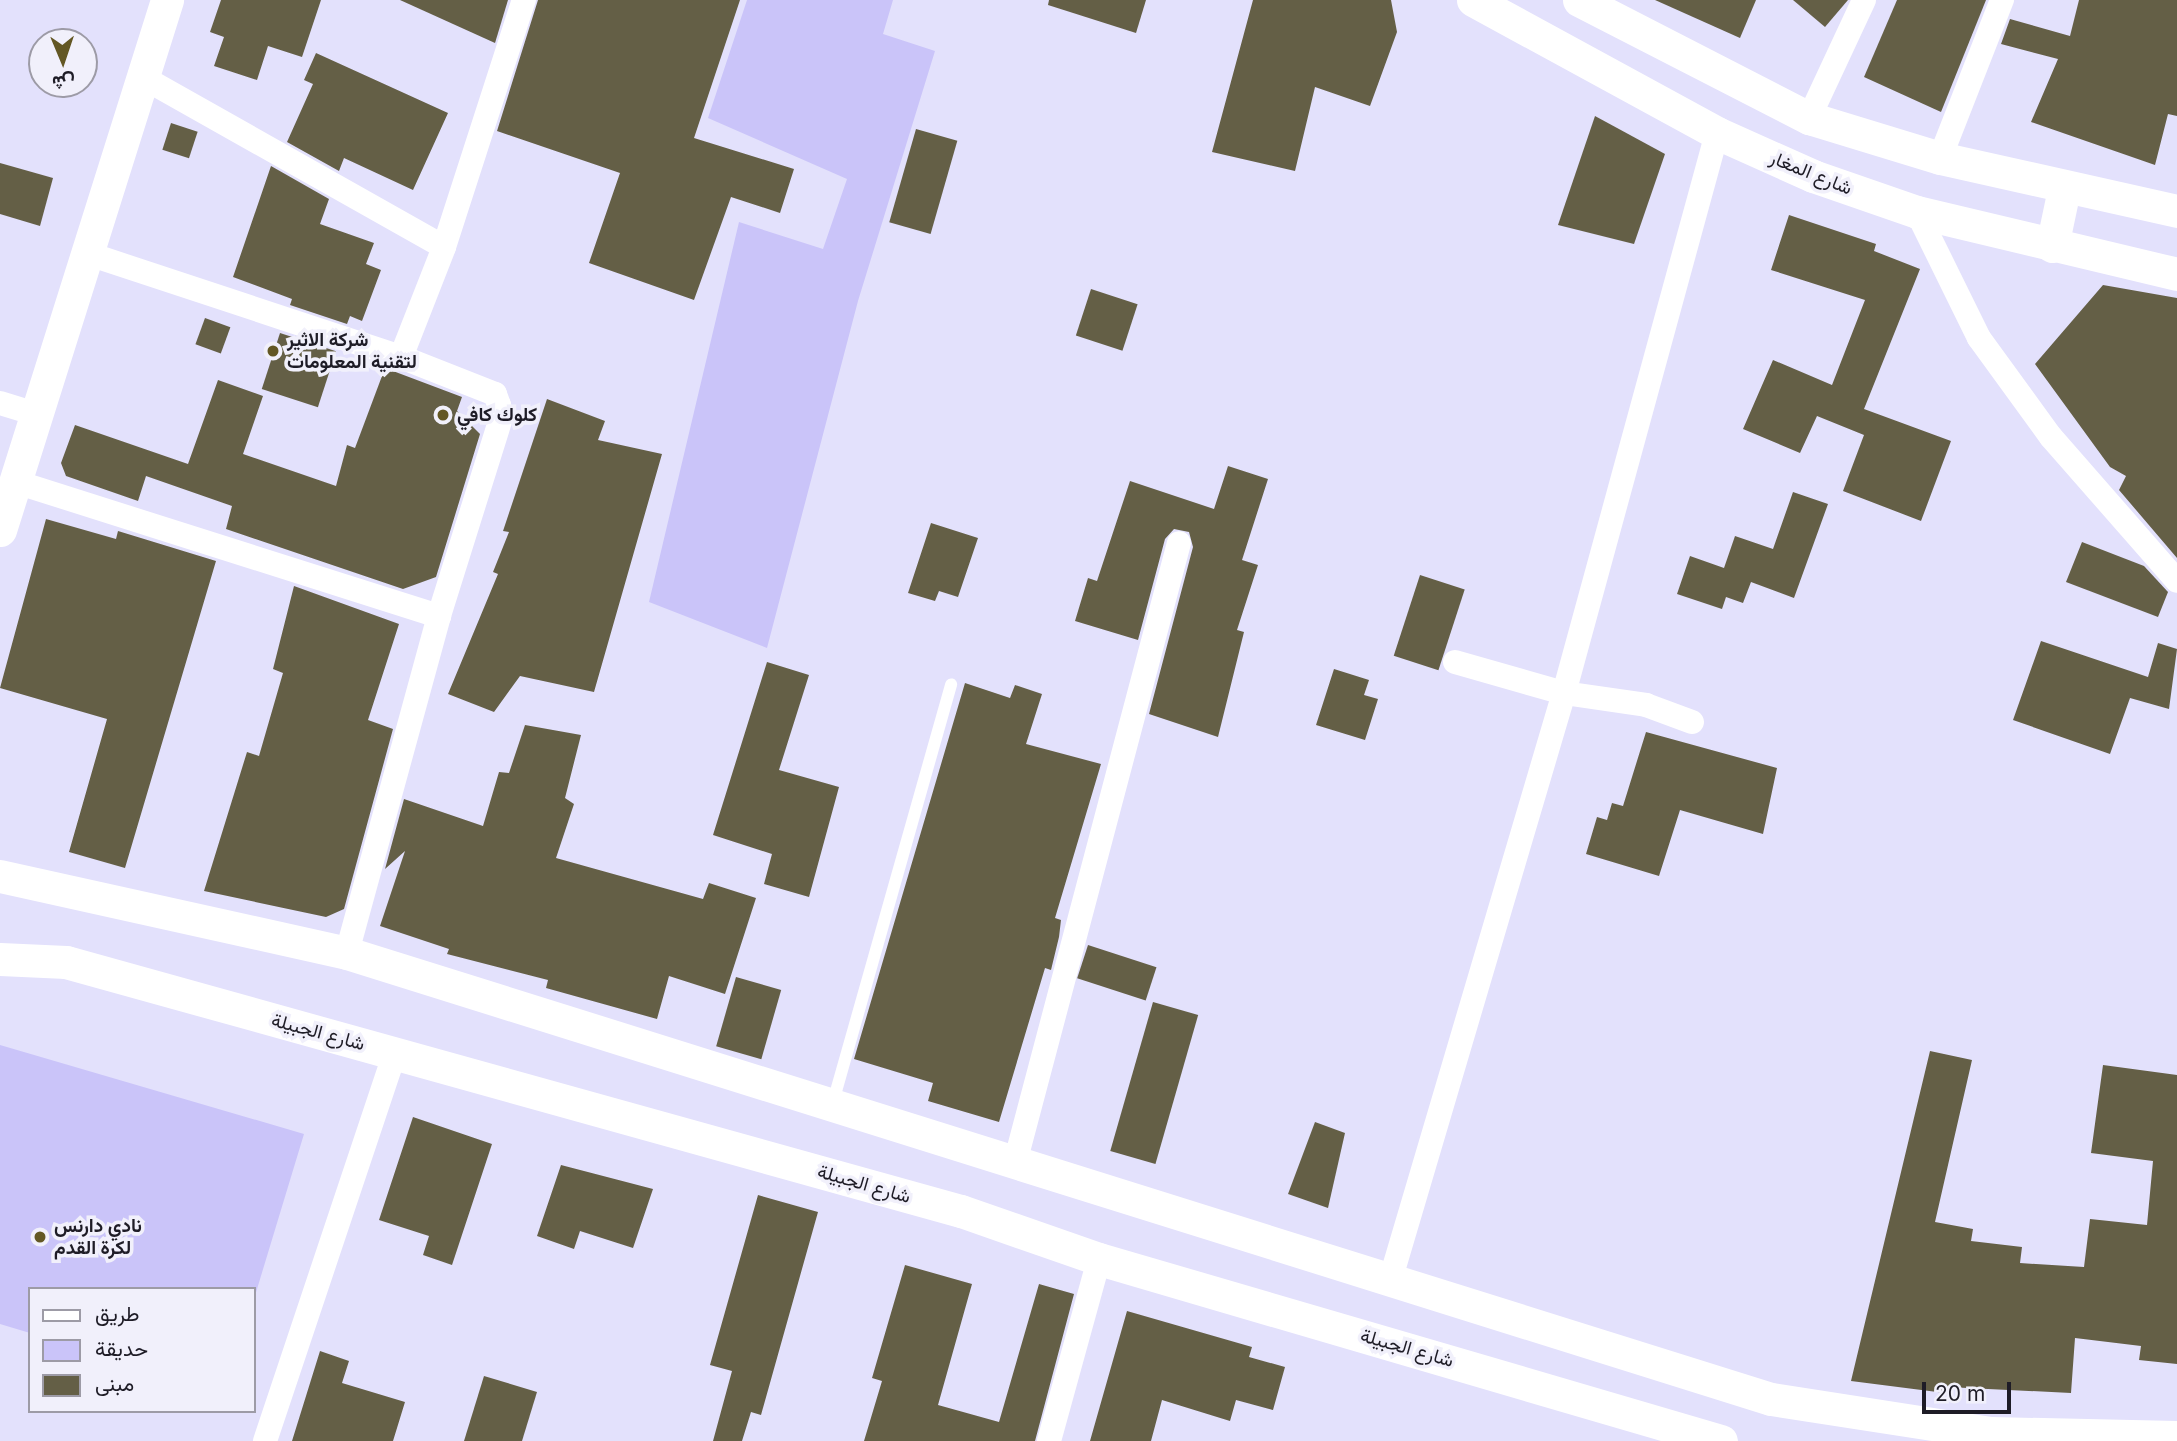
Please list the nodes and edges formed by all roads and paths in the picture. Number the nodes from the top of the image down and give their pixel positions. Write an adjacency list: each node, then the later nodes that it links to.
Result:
1 (167, 0): 7 (street)
2 (524, 0): 15 (street)
3 (1473, 0): 9 (street, شارع المغار)
4 (1579, 0): 8 (street)
5 (1864, 0): 8 (street)
6 (2002, 0): 10 (street)
7 (144, 78): 15 (street); 16 (street)
8 (1809, 118): 10 (street)
9 (1717, 133): 13 (street, شارع المغار); 28 (street)
10 (1940, 158): 11 (street)
11 (2064, 189): 12 (street); 14 (street)
12 (2177, 211)
13 (1917, 212): 14 (street, شارع المغار); 24 (street)
14 (2052, 246): 17 (street, شارع المغار)
15 (444, 247): 18 (street)
16 (86, 253): 18 (street); 20 (street)
17 (2177, 274)
18 (401, 357): 25 (street)
19 (0, 403): 20 (street)
20 (36, 414): 21 (street)
21 (16, 482): 22 (street); 25 (street)
22 (0, 530)
23 (1179, 543): 35 (street)
24 (2177, 581)
25 (439, 616): 31 (street)
26 (1455, 662): 28 (street)
27 (951, 684): 34 (lane)
28 (1564, 693): 29 (street); 37 (street)
29 (1692, 722)
30 (0, 876): 31 (street)
31 (347, 953): 34 (street)
32 (0, 959): 33 (street, شارع الجبيلة)
33 (395, 1054): 36 (street, شارع الجبيلة); 39 (street)
34 (832, 1102): 35 (street)
35 (1016, 1159): 37 (street)
36 (1099, 1259): 40 (street); 41 (street, شارع الجبيلة)
37 (1390, 1281): 38 (street)
38 (2177, 1437)
39 (265, 1441)
40 (1049, 1441)
41 (1721, 1441)

